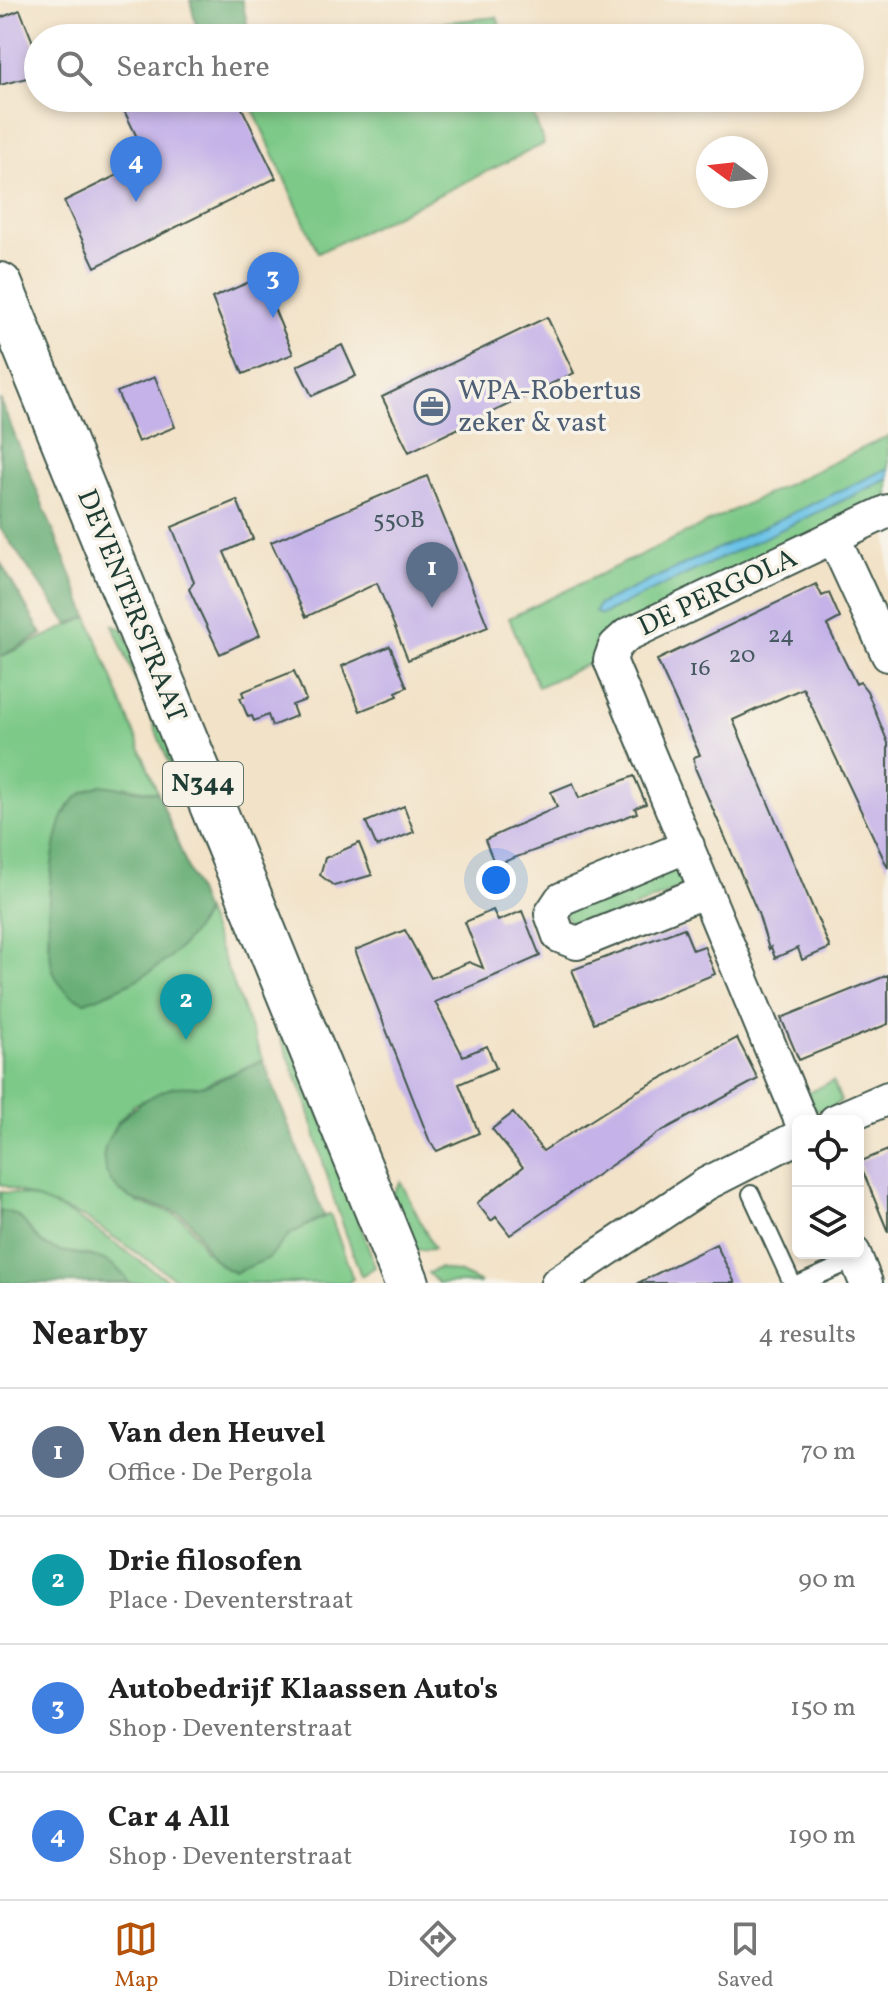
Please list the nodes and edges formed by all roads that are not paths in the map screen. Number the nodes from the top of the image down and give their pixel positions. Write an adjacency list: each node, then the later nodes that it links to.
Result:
1 (0, 285): 13 (main road, DEVENTERSTRAAT / N344)
2 (888, 511): 3 (street, DE PERGOLA)
3 (834, 538): 4 (street); 5 (street, DE PERGOLA)
4 (888, 655)
5 (688, 846): 6 (street, DE PERGOLA); 6 (street)
6 (706, 891): 8 (street, DE PERGOLA)
7 (888, 1098): 9 (street)
8 (799, 1115)
9 (849, 1115)
10 (792, 1140): 14 (street)
11 (751, 1194): 15 (lane)
12 (859, 1265): 16 (lane)
13 (407, 1283)
14 (557, 1283)
15 (792, 1283)
16 (802, 1283)

